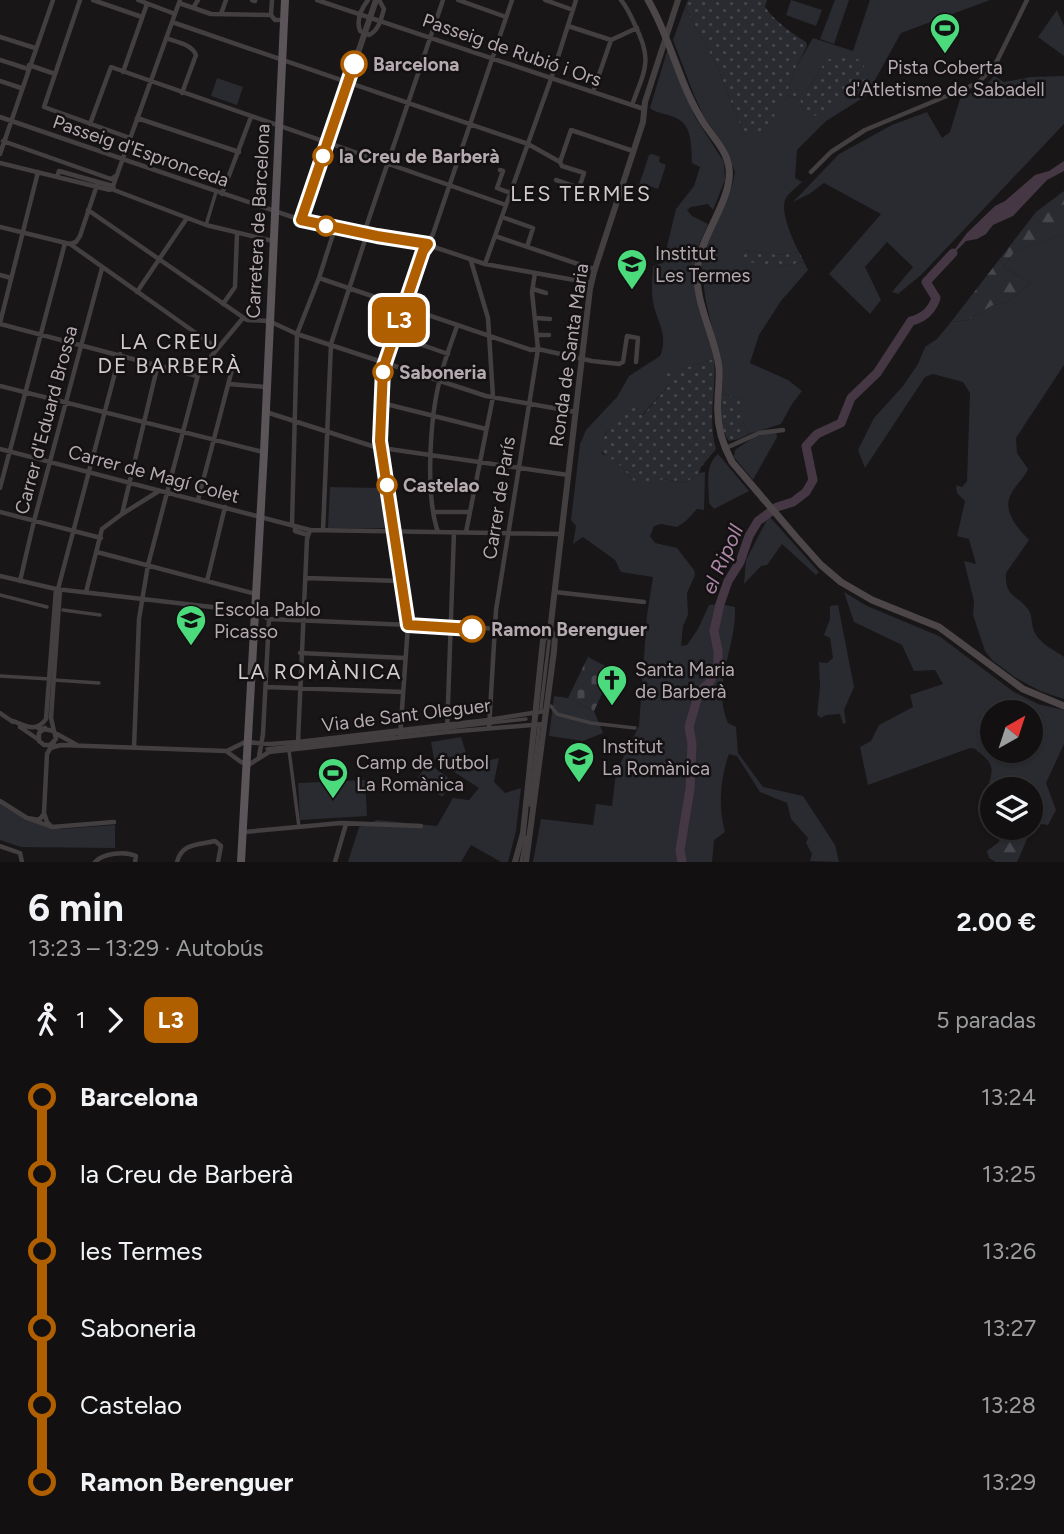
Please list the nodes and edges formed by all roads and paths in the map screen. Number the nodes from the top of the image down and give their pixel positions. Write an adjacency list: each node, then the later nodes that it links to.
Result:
1 (53, 0): 42 (street)
2 (80, 0): 48 (street)
3 (93, 0): 31 (street)
4 (138, 0): 22 (street)
5 (198, 0): 23 (street)
6 (226, 0): 27 (street)
7 (272, 0): 28 (street)
8 (285, 0): 32 (main road, Carretera de Barcelona)
9 (317, 0): 25 (street, Passeig de Rubió i Ors)
10 (368, 0): 25 (street)
11 (378, 0): 29 (street); 33 (street)
12 (443, 0): 39 (street)
13 (458, 0): 30 (street)
14 (512, 0): 30 (street)
15 (545, 0): 24 (street)
16 (576, 0): 24 (street)
17 (621, 0): 36 (street)
18 (648, 0): 165 (main road)
19 (678, 0): 58 (street, Ronda de Santa Maria)
20 (1027, 0): 79 (street)
21 (179, 1): 23 (street); 26 (street)
22 (147, 4): 26 (street); 31 (street)
23 (193, 8): 27 (street)
24 (573, 10): 35 (street)
25 (360, 13): 29 (street, Passeig de Rubió i Ors); 37 (street)
26 (175, 14): 34 (street)
27 (221, 14): 28 (street)
28 (271, 16): 32 (street)
29 (371, 17): 33 (street, Passeig de Rubió i Ors); 37 (street)
30 (506, 17): 43 (street)
31 (142, 18): 47 (street)
32 (284, 20): 45 (main road, Carretera de Barcelona)
33 (381, 20): 37 (street); 39 (street, Passeig de Rubió i Ors)
34 (172, 22): 40 (street); 45 (street)
35 (568, 26): 41 (street); 49 (street)
36 (637, 28): 41 (street); 57 (street)
37 (365, 34): 52 (street)
38 (0, 37): 42 (street)
39 (431, 37): 43 (street, Passeig de Rubió i Ors); 56 (street)
40 (166, 38): 51 (street); 55 (street)
41 (611, 40): 54 (street)
42 (35, 48): 46 (street)
43 (493, 59): 49 (street, Passeig de Rubió i Ors); 64 (street)
44 (0, 60): 46 (street)
45 (281, 61): 52 (street); 65 (main road, Carretera de Barcelona)
46 (28, 67): 48 (street); 53 (street)
47 (123, 72): 51 (street); 63 (street)
48 (55, 75): 63 (street)
49 (551, 79): 54 (street, Passeig de Rubió i Ors); 69 (street)
50 (0, 81): 53 (street)
51 (150, 81): 55 (street); 61 (street)
52 (347, 82): 56 (street); 68 (street)
53 (21, 88): 62 (street)
54 (593, 92): 57 (street, Passeig de Rubió i Ors)
55 (182, 93): 60 (street)
56 (408, 103): 64 (street); 76 (street)
57 (632, 105): 58 (street, Passeig de Rubió i Ors)
58 (644, 109): 70 (street, Ronda de Santa Maria)
59 (0, 117): 62 (street, Passeig d'Espronceda)
60 (251, 117): 65 (street); 71 (street)
61 (137, 118): 66 (street); 71 (street)
62 (10, 120): 67 (street); 73 (street, Passeig d'Espronceda)
63 (90, 124): 66 (street)
64 (470, 124): 69 (street); 83 (street)
65 (278, 126): 68 (street); 88 (main road, Carretera de Barcelona)
66 (130, 138): 73 (street)
67 (3, 141): 72 (street); 80 (street)
68 (327, 142): 76 (street); 92 (street)
69 (528, 144): 74 (street); 86 (street)
70 (633, 151): 74 (street); 108 (street, Ronda de Santa Maria)
71 (239, 152): 85 (street)
72 (0, 154)
73 (123, 159): 80 (street); 85 (street, Passeig d'Espronceda)
74 (560, 162): 81 (street)
75 (0, 163): 78 (street)
76 (387, 164): 83 (street); 98 (street)
77 (500, 170): 86 (street)
78 (38, 172): 82 (street); 96 (street)
79 (811, 172)
80 (115, 177): 84 (street)
81 (556, 180)
82 (96, 184): 84 (street); 89 (street)
83 (448, 184): 87 (street); 102 (street)
84 (113, 186): 91 (street)
85 (219, 193): 88 (street, Passeig d'Espronceda); 93 (street)
86 (510, 193): 87 (street)
87 (506, 205): 90 (street)
88 (274, 210): 92 (street, Passeig d'Espronceda); 100 (main road, Carretera de Barcelona)
89 (88, 211): 101 (street); 104 (street)
90 (502, 217): 99 (street); 103 (street)
91 (187, 218): 93 (street); 104 (street)
92 (301, 220): 95 (street, Passeig d'Espronceda)
93 (206, 225): 97 (street)
94 (0, 227): 96 (street)
95 (335, 228): 98 (street, Passeig d'Espronceda); 112 (street)
96 (23, 232): 101 (street); 111 (street)
97 (237, 234): 100 (street); 118 (street)
98 (366, 234): 102 (street, Passeig d'Espronceda); 114 (street)
99 (495, 236): 103 (street); 106 (street)
100 (273, 241): 123 (main road, Carretera de Barcelona)
101 (67, 244): 107 (street); 126 (street)
102 (428, 244): 105 (street, Passeig d'Espronceda); 119 (street)
103 (527, 247): 108 (street)
104 (159, 260): 116 (street); 118 (street)
105 (471, 260): 106 (street, Passeig d'Espronceda); 131 (street)
106 (485, 264): 109 (street, Passeig d'Espronceda)
107 (102, 268): 116 (street); 132 (street, Carrer d'Eduard Brossa)
108 (594, 269): 113 (street, Ronda de Santa Maria)
109 (535, 273): 113 (street, Passeig d'Espronceda); 115 (street, Carrer de París)
110 (0, 275): 111 (street)
111 (11, 278): 124 (street)
112 (319, 278): 114 (street); 127 (street)
113 (591, 283): 138 (street, Ronda de Santa Maria)
114 (349, 288): 119 (street); 133 (street)
115 (533, 289): 117 (street); 121 (street, Carrer de París)
116 (137, 292): 134 (street)
117 (547, 293)
118 (223, 304): 120 (street)
119 (404, 307): 125 (street); 128 (street)
120 (243, 318): 123 (street); 134 (street)
121 (536, 318): 122 (street); 129 (street, Carrer de París)
122 (550, 319)
123 (269, 321): 127 (street); 147 (main road, Carretera de Barcelona)
124 (0, 323): 126 (street)
125 (457, 326): 131 (street); 137 (street)
126 (40, 334): 132 (street); 148 (street)
127 (298, 334): 133 (street); 157 (street)
128 (394, 335): 137 (street); 141 (street)
129 (537, 335): 130 (street); 135 (street, Carrer de París)
130 (549, 335)
131 (489, 337): 135 (street); 149 (street)
132 (81, 344): 136 (street); 150 (street, Carrer d'Eduard Brossa)
133 (331, 344): 141 (street); 161 (street)
134 (217, 348): 143 (street)
135 (538, 349): 138 (street); 152 (street, Carrer de París)
136 (120, 354): 142 (street); 154 (street)
137 (448, 354): 144 (street)
138 (582, 358): 140 (street); 155 (street, Ronda de Santa Maria)
139 (234, 362): 145 (street)
140 (636, 362)
141 (385, 363): 144 (street); 151 (street)
142 (158, 364): 143 (street); 158 (street)
143 (197, 376): 162 (street)
144 (440, 379): 149 (street); 156 (street)
145 (229, 384): 147 (street); 163 (street)
146 (0, 387): 148 (street)
147 (266, 387): 153 (main road, Carretera de Barcelona)
148 (25, 392): 150 (street); 167 (street)
149 (493, 397): 152 (street); 159 (street)
150 (66, 402): 154 (street); 170 (street, Carrer d'Eduard Brossa)
151 (382, 404): 156 (street); 164 (street)
152 (529, 404): 155 (street); 172 (street, Carrer de París)
153 (265, 411): 157 (street); 168 (main road, Carretera de Barcelona)
154 (105, 412): 158 (street); 173 (street)
155 (576, 412): 174 (street, Ronda de Santa Maria)
156 (435, 416): 159 (street); 169 (street)
157 (296, 422): 161 (street); 187 (street)
158 (143, 423): 162 (street); 175 (street)
159 (486, 429): 171 (street)
160 (783, 430): 165 (street)
161 (326, 432): 164 (street); 189 (street)
162 (183, 433): 163 (street); 178 (street)
163 (214, 440): 168 (street); 179 (street)
164 (381, 448): 169 (street); 190 (street)
165 (725, 448): 231 (main road)
166 (0, 449): 167 (street, Carrer de Magí Colet)
167 (9, 452): 170 (street, Carrer de Magí Colet); 176 (street)
168 (264, 452): 185 (main road, Carretera de Barcelona)
169 (432, 454): 171 (street); 182 (street)
170 (50, 462): 173 (street, Carrer de Magí Colet); 186 (street, Carrer d'Eduard Brossa)
171 (480, 463): 172 (street); 183 (street)
172 (517, 468): 174 (street); 195 (street, Carrer de París)
173 (88, 472): 175 (street, Carrer de Magí Colet); 188 (street)
174 (568, 475): 196 (street, Ronda de Santa Maria)
175 (129, 482): 177 (street, Carrer de Magí Colet); 184 (street)
176 (0, 488)
177 (160, 491): 178 (street, Carrer de Magí Colet); 184 (street)
178 (168, 494): 179 (street, Carrer de Magí Colet); 199 (street)
179 (198, 500): 180 (street, Carrer de Magí Colet)
180 (225, 507): 185 (street, Carrer de Magí Colet); 203 (street)
181 (0, 512): 186 (street)
182 (434, 512): 183 (street); 192 (street)
183 (470, 512): 194 (street)
184 (122, 514): 197 (street)
185 (260, 516): 187 (street, Carrer de Magí Colet); 208 (main road, Carretera de Barcelona)
186 (34, 521): 188 (street); 202 (street, Carrer d'Eduard Brossa)
187 (293, 526): 191 (street, Carrer de Magí Colet)
188 (73, 530): 197 (street); 205 (street)
189 (323, 530): 190 (street, Carrer de Magí Colet); 191 (street, Carrer de Magí Colet)
190 (394, 531): 192 (street, Carrer de Magí Colet); 204 (street)
191 (309, 532): 201 (street)
192 (438, 532): 193 (street, Carrer de Magí Colet)
193 (454, 532): 194 (street, Carrer de Magí Colet); 219 (street)
194 (466, 532): 195 (street, Carrer de Magí Colet)
195 (508, 532): 196 (street, Carrer de Magí Colet); 220 (street, Carrer de París)
196 (561, 534): 207 (street, Ronda de Santa Maria)
197 (101, 538): 198 (street)
198 (97, 552): 199 (street); 206 (street)
199 (148, 565): 203 (street); 210 (street)
200 (0, 576): 202 (street)
201 (305, 578): 204 (street); 217 (street)
202 (20, 581): 205 (street)
203 (206, 581): 208 (street)
204 (400, 581): 218 (street)
205 (58, 589): 206 (street); 226 (street)
206 (86, 592): 210 (street)
207 (555, 592): 211 (street); 221 (street, Ronda de Santa Maria)
208 (256, 594): 214 (main road, Carretera de Barcelona)
209 (0, 595): 212 (street)
210 (141, 598): 214 (street); 250 (street)
211 (644, 602)
212 (47, 607)
213 (64, 610): 215 (street)
214 (255, 612): 216 (street); 245 (main road, Carretera de Barcelona)
215 (100, 615)
216 (269, 619): 217 (street); 228 (street)
217 (302, 620): 218 (street); 223 (street)
218 (408, 625): 219 (street); 224 (street)
219 (450, 628): 220 (street); 239 (street)
220 (494, 630): 221 (street); 236 (street, Carrer de París)
221 (550, 631): 232 (street, Ronda de Santa Maria); 232 (street, Ronda de Santa Maria)
222 (550, 641): 232 (street)
223 (300, 653): 224 (street); 229 (street)
224 (405, 658): 230 (street)
225 (0, 676): 226 (street)
226 (52, 679): 227 (street); 238 (street); 241 (street)
227 (99, 683)
228 (266, 687): 229 (street); 246 (street)
229 (299, 688): 230 (street); 247 (street)
230 (403, 692): 242 (street)
231 (1064, 706)
232 (543, 710): 236 (street, Via de Sant Oleguer); 237 (street, Ronda de Santa Maria); 237 (street, Ronda de Santa Maria); 240 (street)
233 (0, 713): 235 (street)
234 (526, 719): 236 (street, Via de Sant Oleguer)
235 (13, 721): 238 (street); 243 (street)
236 (488, 724): 237 (street, Via de Sant Oleguer); 239 (street, Via de Sant Oleguer)
237 (539, 724): 274 (street, Ronda de Santa Maria); 275 (street, Ronda de Santa Maria)
238 (41, 728): 241 (street); 243 (street)
239 (447, 728): 242 (street, Via de Sant Oleguer)
240 (635, 728)
241 (55, 732): 244 (street); 248 (street)
242 (400, 734): 247 (street, Via de Sant Oleguer)
243 (40, 741): 244 (street)
244 (54, 742): 249 (street)
245 (247, 743): 246 (street, Via de Sant Oleguer); 252 (street); 254 (street); 256 (main road, Carretera de Barcelona)
246 (261, 743): 251 (street, Via de Sant Oleguer); 252 (street)
247 (297, 745): 251 (street, Via de Sant Oleguer); 253 (street, Via de Sant Oleguer)
248 (81, 746): 249 (street); 250 (street)
249 (50, 748): 258 (street)
250 (134, 748): 254 (street)
251 (269, 749): 253 (street, Via de Sant Oleguer); 255 (street, Via de Sant Oleguer)
252 (259, 750): 255 (street)
253 (289, 750): 263 (street)
254 (228, 751): 256 (street)
255 (258, 758): 256 (street, Via de Sant Oleguer)
256 (243, 762): 265 (main road, Carretera de Barcelona)
257 (0, 801): 259 (street)
258 (44, 813): 259 (street); 262 (street)
259 (27, 818): 262 (street)
260 (114, 822): 262 (street)
261 (346, 824): 263 (street); 264 (street); 273 (street)
262 (52, 827)
263 (299, 827): 265 (street)
264 (421, 827)
265 (244, 832): 272 (main road, Carretera de Barcelona)
266 (0, 846): 267 (street)
267 (22, 862)
268 (95, 862): 269 (street)
269 (135, 862)
270 (177, 862): 271 (street)
271 (218, 862)
272 (241, 862)
273 (335, 862)
274 (516, 862)
275 (523, 862)

